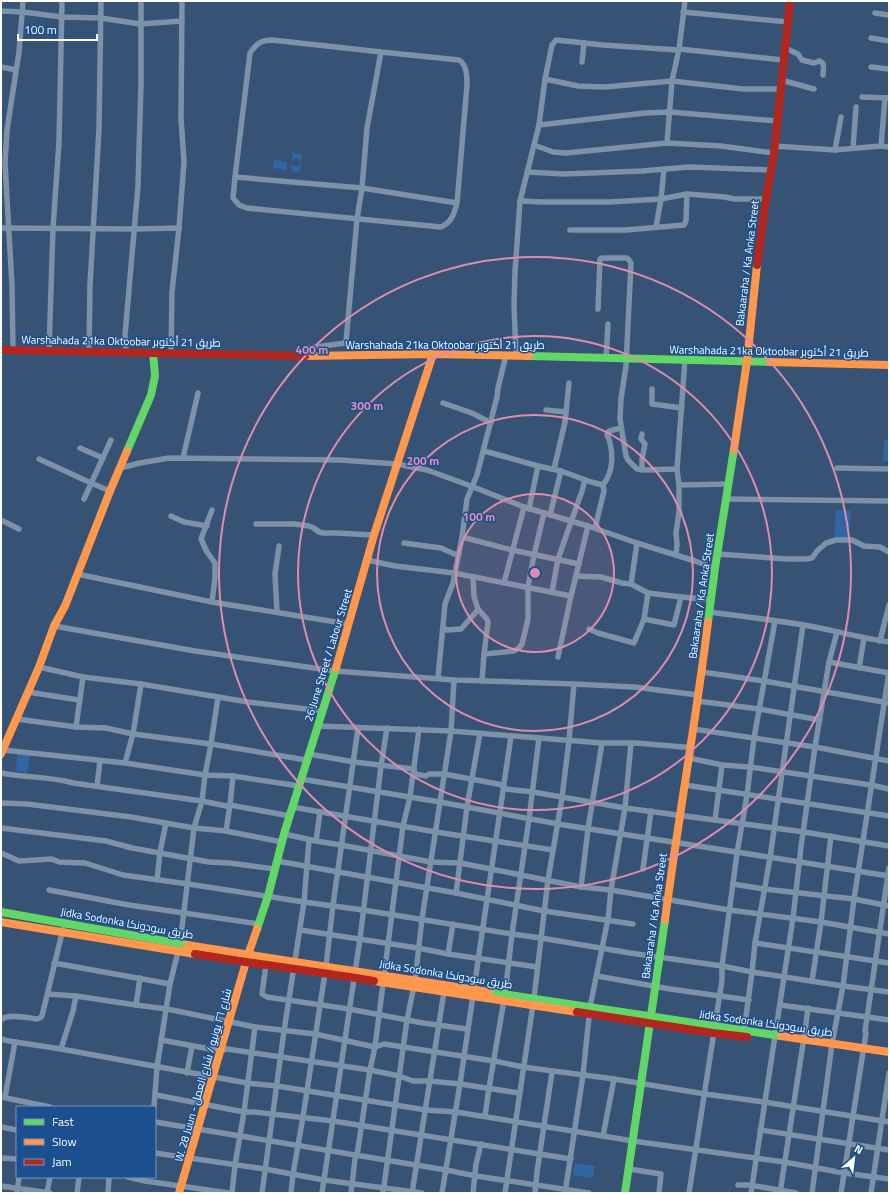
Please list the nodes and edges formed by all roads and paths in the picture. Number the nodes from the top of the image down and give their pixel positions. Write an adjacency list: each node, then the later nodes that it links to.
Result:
1 (23, 1): 9 (street)
2 (62, 1): 13 (street)
3 (101, 1): 14 (street)
4 (141, 1): 17 (street)
5 (182, 1): 15 (street)
6 (685, 1): 10 (street)
7 (790, 1): 16 (street, Bakaaraha / Ka Anka Street)
8 (1, 11): 9 (street)
9 (23, 12): 13 (street); 29 (street)
10 (683, 12): 16 (street); 22 (street)
11 (875, 13): 12 (street)
12 (889, 15)
13 (62, 18): 14 (street); 64 (street)
14 (101, 18): 17 (street); 67 (street)
15 (182, 21): 17 (street); 65 (street)
16 (788, 22): 21 (street, Bakaaraha / Ka Anka Street)
17 (140, 24): 68 (street)
18 (871, 38): 19 (street)
19 (889, 41)
20 (584, 43): 22 (street); 25 (street); 31 (street)
21 (784, 48): 24 (street, Bakaaraha / Ka Anka Street); 30 (street)
22 (678, 49): 24 (street); 33 (street)
23 (381, 52): 54 (street); 55 (street); 60 (street)
24 (783, 60): 32 (street, Bakaaraha / Ka Anka Street)
25 (582, 62)
26 (1, 67): 29 (street)
27 (871, 67): 28 (street)
28 (889, 69)
29 (16, 70): 43 (street)
30 (822, 75)
31 (544, 79): 33 (street); 42 (street)
32 (781, 80): 34 (street, Bakaaraha / Ka Anka Street); 35 (street)
33 (672, 81): 34 (street); 39 (street)
34 (780, 89): 41 (street, Bakaaraha / Ka Anka Street)
35 (814, 89)
36 (862, 97): 37 (street)
37 (887, 98): 46 (street)
38 (856, 107): 48 (street)
39 (670, 112): 41 (street); 42 (street); 44 (street)
40 (841, 117): 50 (street)
41 (777, 121): 49 (street, Bakaaraha / Ka Anka Street)
42 (539, 125): 45 (street)
43 (4, 130): 66 (street)
44 (667, 143): 45 (street); 49 (street)
45 (534, 145): 53 (street)
46 (881, 146): 47 (street); 48 (street)
47 (889, 147)
48 (853, 148): 50 (street)
49 (774, 150): 50 (street); 52 (street, Bakaaraha / Ka Anka Street)
50 (834, 150)
51 (664, 169): 52 (street); 53 (street); 57 (street)
52 (771, 170): 58 (street, Bakaaraha / Ka Anka Street)
53 (527, 172): 59 (street)
54 (235, 177): 55 (street); 61 (street)
55 (362, 188): 60 (street); 61 (street)
56 (687, 194): 57 (street); 58 (street); 62 (street)
57 (662, 199): 59 (street); 62 (street)
58 (766, 199): 86 (street, Bakaaraha / Ka Anka Street)
59 (520, 201): 82 (street)
60 (457, 203): 61 (street)
61 (357, 219): 81 (street)
62 (656, 227): 69 (street)
63 (1, 228): 66 (street)
64 (53, 228): 66 (street); 67 (street); 74 (street)
65 (179, 228): 68 (street); 78 (street)
66 (8, 229): 73 (street)
67 (93, 229): 68 (street); 75 (street)
68 (134, 229): 76 (street)
69 (570, 230)
70 (598, 309): 84 (street)
71 (608, 324): 83 (street)
72 (1, 350): 73 (street, Warshahada 21ka Oktoobar طريق 21 أكتوبر)
73 (13, 350): 74 (street, Warshahada 21ka Oktoobar طريق 21 أكتوبر)
74 (50, 351): 75 (street, Warshahada 21ka Oktoobar طريق 21 أكتوبر)
75 (89, 352): 76 (street, Warshahada 21ka Oktoobar طريق 21 أكتوبر)
76 (126, 352): 77 (street, Warshahada 21ka Oktoobar طريق 21 أكتوبر)
77 (153, 352): 78 (street, Warshahada 21ka Oktoobar طريق 21 أكتوبر); 106 (street)
78 (171, 353): 81 (street, Warshahada 21ka Oktoobar طريق 21 أكتوبر)
79 (433, 354): 80 (street, Warshahada 21ka Oktoobar طريق 21 أكتوبر); 81 (street, Warshahada 21ka Oktoobar طريق 21 أكتوبر); 104 (street, 26 June Street / Labour Street)
80 (506, 355): 82 (street, Warshahada 21ka Oktoobar طريق 21 أكتوبر); 95 (street)
81 (306, 356)
82 (516, 356): 83 (street, Warshahada 21ka Oktoobar طريق 21 أكتوبر)
83 (606, 358): 84 (street, Warshahada 21ka Oktoobar طريق 21 أكتوبر)
84 (626, 359): 85 (street, Warshahada 21ka Oktoobar طريق 21 أكتوبر); 96 (street)
85 (686, 359): 86 (street, Warshahada 21ka Oktoobar طريق 21 أكتوبر); 92 (street)
86 (747, 361): 87 (street, Warshahada 21ka Oktoobar طريق 21 أكتوبر); 116 (street, Bakaaraha / Ka Anka Street)
87 (889, 365)
88 (569, 383): 94 (street)
89 (652, 389): 92 (street)
90 (198, 393): 102 (street)
91 (443, 403): 95 (street)
92 (682, 408): 109 (street)
93 (546, 410): 94 (street)
94 (566, 412): 108 (street)
95 (491, 423): 100 (street)
96 (621, 428): 111 (street); 115 (street)
97 (642, 434): 111 (street)
98 (111, 440): 101 (street)
99 (80, 448): 101 (street)
100 (484, 451): 105 (street); 118 (street)
101 (103, 458): 114 (street)
102 (183, 458): 104 (street); 106 (street)
103 (39, 459): 114 (street)
104 (397, 464): 118 (street); 134 (street, 26 June Street / Labour Street)
105 (538, 466): 108 (street); 123 (street)
106 (120, 468): 119 (street)
107 (837, 468): 110 (street)
108 (554, 469): 112 (street)
109 (677, 469): 111 (street); 117 (street)
110 (889, 469)
111 (642, 470)
112 (561, 471): 113 (street); 125 (street)
113 (585, 480): 115 (street); 128 (street)
114 (91, 484): 119 (street); 120 (street)
115 (603, 484): 132 (street)
116 (729, 484): 117 (street); 121 (street, Bakaaraha / Ka Anka Street)
117 (679, 485): 144 (street)
118 (471, 486): 123 (street); 135 (street)
119 (110, 491): 150 (street)
120 (84, 499)
121 (727, 499): 122 (street); 142 (street, Bakaaraha / Ka Anka Street)
122 (889, 501)
123 (526, 508): 125 (street); 139 (street)
124 (212, 510): 130 (street)
125 (547, 514): 128 (street); 143 (street)
126 (171, 516): 130 (street)
127 (1, 520): 133 (street)
128 (571, 521): 131 (street); 145 (street)
129 (256, 524): 134 (street)
130 (207, 526): 161 (street)
131 (588, 526): 132 (street); 147 (street)
132 (595, 528): 137 (street)
133 (19, 529)
134 (374, 535): 146 (street, 26 June Street / Labour Street)
135 (462, 537): 139 (street); 141 (street)
136 (404, 543): 141 (street)
137 (637, 543): 144 (street); 154 (street)
138 (279, 546): 164 (street)
139 (512, 550): 143 (street); 153 (street)
140 (889, 552): 142 (street)
141 (459, 554): 149 (street)
142 (718, 554): 148 (street, Bakaaraha / Ka Anka Street)
143 (534, 555): 145 (street); 155 (street)
144 (676, 555): 148 (street)
145 (558, 559): 147 (street); 156 (street)
146 (367, 560): 149 (street); 169 (street, 26 June Street / Labour Street)
147 (578, 564): 151 (street)
148 (715, 568): 160 (street, Bakaaraha / Ka Anka Street)
149 (454, 573): 152 (street); 172 (street)
150 (77, 574): 161 (street); 171 (street)
151 (576, 576): 154 (street); 158 (street)
152 (473, 577): 153 (street); 163 (street)
153 (504, 583): 155 (street)
154 (631, 584): 157 (street)
155 (528, 588): 156 (street); 178 (street)
156 (552, 592): 158 (street)
157 (648, 593): 159 (street); 167 (street)
158 (571, 596): 179 (street)
159 (681, 597): 160 (street); 167 (street)
160 (711, 600): 165 (street, Bakaaraha / Ka Anka Street)
161 (212, 602): 164 (street)
162 (889, 605): 166 (street)
163 (478, 609): 172 (street); 178 (street)
164 (277, 612): 169 (street)
165 (709, 612): 168 (street); 184 (street, Bakaaraha / Ka Anka Street)
166 (888, 616): 176 (street)
167 (644, 619): 173 (street)
168 (775, 621): 170 (street); 190 (street)
169 (348, 624): 183 (street, 26 June Street / Labour Street)
170 (803, 625): 174 (street); 193 (street)
171 (54, 626): 181 (street); 183 (street)
172 (443, 628): 187 (street)
173 (589, 629)
174 (838, 632): 175 (street); 180 (street)
175 (864, 638): 176 (street); 182 (street)
176 (880, 641): 177 (street)
177 (889, 642)
178 (484, 654): 189 (street)
179 (558, 657)
180 (829, 662): 182 (street); 194 (street)
181 (39, 667): 186 (street); 195 (street)
182 (859, 668): 185 (street)
183 (335, 671): 187 (street); 201 (street, 26 June Street / Labour Street)
184 (702, 672): 190 (street); 197 (street, Bakaaraha / Ka Anka Street)
185 (889, 672): 199 (street)
186 (83, 677): 191 (street); 198 (street)
187 (438, 678): 188 (street)
188 (454, 680): 189 (street); 211 (street)
189 (482, 681): 192 (street)
190 (764, 681): 193 (street); 200 (street)
191 (141, 684): 196 (street); 213 (street)
192 (574, 684): 197 (street); 217 (street)
193 (795, 686): 194 (street); 202 (street)
194 (824, 691): 199 (street); 204 (street)
195 (28, 692): 198 (street); 203 (street)
196 (218, 697): 201 (street); 222 (street)
197 (698, 698): 200 (street); 210 (street, Bakaaraha / Ka Anka Street)
198 (79, 700): 206 (street)
199 (886, 702): 227 (street)
200 (759, 709): 202 (street); 216 (street)
201 (323, 711): 205 (street, 26 June Street / Labour Street)
202 (790, 715): 204 (street); 221 (street)
203 (17, 719): 206 (street); 224 (street)
204 (820, 720): 223 (street)
205 (318, 726): 207 (street); 225 (street, 26 June Street / Labour Street)
206 (76, 727): 213 (street)
207 (358, 728): 208 (street); 230 (street)
208 (387, 728): 209 (street); 233 (street)
209 (419, 729): 211 (street); 235 (street)
210 (693, 729): 216 (street); 218 (street, Bakaaraha / Ka Anka Street)
211 (451, 731): 212 (street); 238 (street)
212 (480, 733): 214 (street); 242 (street)
213 (132, 734): 222 (street); 231 (street)
214 (511, 736): 215 (street); 244 (street)
215 (539, 738): 217 (street); 252 (street)
216 (754, 738): 221 (street); 234 (street)
217 (569, 740): 219 (street); 255 (street)
218 (691, 742): 220 (street); 226 (street, Bakaaraha / Ka Anka Street)
219 (602, 743): 220 (street); 260 (street)
220 (631, 743): 265 (street)
221 (787, 743): 223 (street); 236 (street)
222 (211, 744): 225 (street); 239 (street)
223 (815, 748): 227 (street); 241 (street)
224 (2, 752): 228 (street)
225 (308, 757): 230 (street); 243 (street, 26 June Street / Labour Street)
226 (689, 758): 232 (street); 245 (street, Bakaaraha / Ka Anka Street)
227 (876, 759): 229 (street); 246 (street)
228 (100, 761): 231 (street); 247 (street)
229 (889, 761)
230 (354, 762): 233 (street); 248 (street)
231 (125, 763): 239 (street)
232 (722, 765): 234 (street); 250 (street)
233 (381, 766): 235 (street); 251 (street)
234 (750, 767): 236 (street); 253 (street)
235 (414, 769): 238 (street); 254 (street)
236 (782, 772): 241 (street); 256 (street)
237 (1, 773): 247 (street)
238 (444, 774): 242 (street); 258 (street)
239 (205, 775): 240 (street); 257 (street)
240 (233, 776): 243 (street); 262 (street)
241 (811, 776): 246 (street); 261 (street)
242 (472, 780): 244 (street); 264 (street)
243 (300, 783): 248 (street); 263 (street, 26 June Street / Labour Street)
244 (503, 785): 252 (street); 269 (street)
245 (686, 785): 250 (street); 271 (street, Bakaaraha / Ka Anka Street)
246 (871, 785): 249 (street); 268 (street)
247 (97, 786): 257 (street)
248 (350, 788): 251 (street); 273 (street)
249 (889, 789)
250 (718, 790): 253 (street); 275 (street)
251 (379, 792): 254 (street); 276 (street)
252 (533, 792): 255 (street); 274 (street)
253 (747, 795): 256 (street); 278 (street)
254 (410, 797): 258 (street); 280 (street)
255 (562, 798): 260 (street); 279 (street)
256 (778, 799): 261 (street); 284 (street)
257 (202, 801): 262 (street); 282 (street)
258 (440, 802): 264 (street); 286 (street)
259 (1, 803): 277 (street)
260 (592, 803): 265 (street); 283 (street)
261 (808, 803): 268 (street); 287 (street)
262 (230, 805): 270 (street); 285 (street)
263 (292, 807): 267 (street); 270 (street, 26 June Street / Labour Street)
264 (467, 807): 269 (street); 289 (street)
265 (625, 808): 266 (street); 288 (street)
266 (651, 811): 271 (street); 292 (street)
267 (320, 812): 273 (street); 296 (street)
268 (867, 812): 272 (street); 295 (street)
269 (500, 813): 274 (street); 294 (street)
270 (290, 816): 291 (street, 26 June Street / Labour Street)
271 (680, 816): 275 (street); 297 (street, Bakaaraha / Ka Anka Street)
272 (889, 816)
273 (345, 817): 276 (street); 298 (street)
274 (529, 820): 279 (street); 299 (street)
275 (714, 820): 278 (street)
276 (375, 821): 280 (street); 301 (street)
277 (166, 823): 282 (street); 303 (street)
278 (742, 823): 284 (street); 305 (street)
279 (558, 824): 283 (street); 302 (street)
280 (403, 826): 286 (street); 306 (street)
281 (1, 828): 303 (street)
282 (194, 828): 285 (street); 308 (street)
283 (588, 829): 288 (street); 328 (street)
284 (774, 829): 287 (street); 307 (street)
285 (226, 832): 291 (street)
286 (436, 832): 289 (street); 309 (street)
287 (804, 832): 290 (street); 310 (street)
288 (620, 834): 292 (street); 332 (street)
289 (464, 836): 294 (street); 311 (street)
290 (831, 836): 295 (street); 314 (street)
291 (283, 838): 293 (street); 312 (street, 26 June Street / Labour Street)
292 (648, 839): 297 (street); 317 (street)
293 (309, 840): 296 (street); 313 (street)
294 (495, 841): 299 (street); 315 (street)
295 (863, 841): 300 (street); 318 (street)
296 (316, 842): 298 (street)
297 (675, 843): 305 (street); 339 (street, Bakaaraha / Ka Anka Street)
298 (341, 845): 301 (street); 319 (street)
299 (525, 846): 302 (street); 320 (street)
300 (889, 846)
301 (371, 850): 306 (street); 322 (street)
302 (554, 850): 324 (street)
303 (160, 852): 308 (street); 323 (street)
304 (1, 853): 323 (street)
305 (737, 853): 307 (street); 327 (street)
306 (400, 855): 309 (street); 325 (street)
307 (770, 858): 310 (street); 330 (street)
308 (191, 859): 312 (street); 326 (street)
309 (431, 862): 311 (street); 329 (street)
310 (799, 862): 314 (street); 333 (street)
311 (460, 864): 315 (street); 334 (street)
312 (276, 865): 313 (street); 335 (street, 26 June Street / Labour Street)
313 (307, 866): 319 (street); 340 (street)
314 (828, 867): 318 (street); 336 (street)
315 (491, 868): 320 (street); 338 (street)
316 (889, 868): 321 (street)
317 (643, 870)
318 (858, 871): 321 (street); 337 (street)
319 (338, 872): 322 (street); 341 (street)
320 (520, 874): 324 (street); 342 (street)
321 (889, 876): 343 (street)
322 (368, 877): 325 (street); 344 (street)
323 (157, 880): 326 (street)
324 (548, 880): 328 (street); 345 (street)
325 (396, 883): 329 (street); 349 (street)
326 (188, 884): 335 (street); 348 (street)
327 (733, 884): 330 (street); 346 (street)
328 (581, 887): 332 (street)
329 (427, 888): 334 (street); 352 (street)
330 (764, 889): 333 (street); 350 (street)
331 (49, 890): 348 (street)
332 (610, 890): 339 (street); 353 (street)
333 (796, 892): 336 (street); 351 (street)
334 (456, 893): 338 (street)
335 (268, 896): 340 (street); 357 (street, 26 June Street / Labour Street)
336 (824, 897): 337 (street); 355 (street)
337 (854, 899): 343 (street); 360 (street)
338 (487, 900): 342 (street); 361 (street)
339 (667, 900): 346 (street); 378 (street, Bakaaraha / Ka Anka Street)
340 (304, 902): 341 (street); 362 (street)
341 (332, 905): 344 (street); 365 (street)
342 (517, 905): 345 (street); 366 (street)
343 (886, 905): 364 (street)
344 (364, 910): 349 (street); 369 (street)
345 (544, 910): 353 (street); 368 (street)
346 (729, 910): 350 (street); 388 (street)
347 (1, 912): 356 (street, Jidka Sodonka طريق سودونكا)
348 (183, 913): 357 (street); 372 (street)
349 (391, 914): 352 (street); 371 (street)
350 (760, 914): 351 (street); 370 (street)
351 (793, 918): 355 (street); 375 (street)
352 (422, 919): 358 (street); 373 (street)
353 (608, 920): 359 (street); 374 (street)
354 (1, 922): 363 (street, Jidka Sodonka طريق سودونكا)
355 (821, 922): 360 (street); 376 (street)
356 (64, 923): 363 (street); 372 (street, Jidka Sodonka طريق سودونكا)
357 (259, 924): 381 (street, 26 June Street / Labour Street)
358 (453, 924): 361 (street); 377 (street)
359 (633, 924)
360 (851, 928): 364 (street); 379 (street)
361 (482, 929): 366 (street); 380 (street)
362 (300, 930): 365 (street); 387 (street)
363 (62, 933): 372 (street, Jidka Sodonka طريق سودونكا); 384 (street)
364 (880, 933): 367 (street); 382 (street)
365 (330, 934): 369 (street); 390 (street)
366 (512, 934): 368 (street); 383 (street)
367 (889, 934)
368 (541, 938): 374 (street); 389 (street)
369 (360, 939): 371 (street); 392 (street)
370 (755, 943): 375 (street); 391 (street)
371 (388, 944): 373 (street); 396 (street)
372 (179, 948): 381 (street, Jidka Sodonka طريق سودونكا); 398 (street)
373 (418, 948): 377 (street); 399 (street)
374 (602, 948): 378 (street); 393 (street)
375 (788, 948): 376 (street); 394 (street)
376 (816, 952): 379 (street); 397 (street)
377 (448, 954): 380 (street)
378 (660, 956): 388 (street); 400 (street, Bakaaraha / Ka Anka Street)
379 (846, 957): 382 (street); 401 (street)
380 (478, 958): 383 (street); 405 (street)
381 (247, 959): 386 (street, Jidka Sodonka طريق سودونكا); 387 (street, Jidka Sodonka طريق سودونكا); 427 (street, W. 28 Juun - شارع ٢٦ يونيو / شارع العمل)
382 (875, 961): 385 (street); 402 (street)
383 (509, 962): 389 (street); 409 (street)
384 (54, 963): 395 (street); 406 (street)
385 (889, 963)
386 (266, 965): 387 (street, Jidka Sodonka طريق سودونكا); 410 (street)
387 (294, 965): 390 (street, Jidka Sodonka طريق سودونكا); 410 (street)
388 (722, 966): 391 (street); 408 (street)
389 (537, 967): 412 (street)
390 (325, 970): 392 (street, Jidka Sodonka طريق سودونكا); 415 (street)
391 (752, 972): 394 (street); 411 (street)
392 (354, 974): 396 (street, Jidka Sodonka طريق سودونكا); 418 (street)
393 (597, 976): 400 (street); 419 (street)
394 (784, 976): 397 (street); 414 (street)
395 (140, 978): 398 (street); 413 (street)
396 (384, 979): 399 (street, Jidka Sodonka طريق سودونكا); 421 (street)
397 (812, 981): 401 (street)
398 (170, 984): 417 (street)
399 (414, 984): 403 (street, Jidka Sodonka طريق سودونكا); 405 (street, Jidka Sodonka طريق سودونكا); 424 (street)
400 (655, 986): 408 (street); 425 (street, Bakaaraha / Ka Anka Street)
401 (843, 986): 402 (street); 420 (street)
402 (871, 990): 404 (street); 423 (street)
403 (444, 992): 405 (street, Jidka Sodonka طريق سودونكا); 428 (street)
404 (889, 992)
405 (473, 993): 409 (street, Jidka Sodonka طريق سودونكا); 430 (street)
406 (48, 994): 407 (street); 422 (street)
407 (76, 996): 413 (street); 445 (street)
408 (719, 996): 411 (street); 431 (street)
409 (504, 998): 412 (street, Jidka Sodonka طريق سودونكا); 455 (street)
410 (289, 1000): 415 (street); 432 (street)
411 (749, 1000): 433 (street)
412 (533, 1002): 419 (street, Jidka Sodonka طريق سودونكا); 458 (street)
413 (136, 1005): 417 (street)
414 (780, 1005): 416 (street); 436 (street)
415 (319, 1006): 418 (street); 434 (street)
416 (808, 1008): 420 (street); 440 (street)
417 (167, 1009): 427 (street); 437 (street)
418 (349, 1009): 421 (street); 438 (street)
419 (590, 1010): 425 (street, Jidka Sodonka طريق سودونكا); 463 (street)
420 (838, 1013): 423 (street); 442 (street)
421 (379, 1014): 424 (street); 443 (street)
422 (1, 1018)
423 (867, 1018): 426 (street); 449 (street)
424 (408, 1020): 428 (street); 444 (street)
425 (651, 1020): 431 (street, Jidka Sodonka طريق سودونكا); 469 (street, Bakaaraha / Ka Anka Street)
426 (889, 1020)
427 (229, 1022): 429 (street); 446 (street, W. 28 Juun - شارع ٢٦ يونيو / شارع العمل)
428 (438, 1024): 430 (street); 448 (street)
429 (255, 1028): 432 (street); 447 (street)
430 (467, 1029): 453 (street)
431 (714, 1030): 433 (street, Jidka Sodonka طريق سودونكا); 436 (street, Jidka Sodonka طريق سودونكا); 475 (street)
432 (284, 1031): 434 (street); 451 (street)
433 (744, 1032): 436 (street, Jidka Sodonka طريق سودونكا)
434 (315, 1034): 438 (street); 454 (street)
435 (1, 1038): 439 (street)
436 (775, 1038): 440 (street, Jidka Sodonka طريق سودونكا); 480 (street)
437 (162, 1040): 441 (street); 457 (street)
438 (345, 1040): 443 (street); 456 (street)
439 (15, 1042): 445 (street); 478 (street)
440 (803, 1042): 442 (street, Jidka Sodonka طريق سودونكا); 485 (street)
441 (192, 1046): 446 (street); 461 (street)
442 (832, 1046): 449 (street, Jidka Sodonka طريق سودونكا); 489 (street)
443 (375, 1047): 444 (street); 459 (street)
444 (404, 1047): 448 (street); 465 (street)
445 (61, 1049): 457 (street)
446 (221, 1051): 447 (street); 464 (street, W. 28 Juun - شارع ٢٦ يونيو / شارع العمل)
447 (252, 1052): 451 (street); 468 (street)
448 (433, 1052): 453 (street); 467 (street)
449 (863, 1052): 450 (street, Jidka Sodonka طريق سودونكا); 452 (street, Jidka Sodonka طريق سودونكا); 492 (street)
450 (889, 1052)
451 (281, 1056): 454 (street); 471 (street)
452 (889, 1056)
453 (464, 1057): 455 (street); 470 (street)
454 (311, 1061): 456 (street); 473 (street)
455 (494, 1061): 458 (street); 472 (street)
456 (341, 1065): 459 (street); 477 (street)
457 (157, 1067): 461 (street); 476 (street)
458 (523, 1067): 460 (street); 474 (street)
459 (370, 1070): 465 (street); 479 (street)
460 (552, 1072): 463 (street); 500 (street)
461 (187, 1073): 464 (street)
462 (889, 1073): 494 (street)
463 (583, 1075): 466 (street); 506 (street)
464 (212, 1076): 468 (street); 481 (street, W. 28 Juun - شارع ٢٦ يونيو / شارع العمل)
465 (399, 1076): 467 (street); 483 (street)
466 (614, 1079): 469 (street); 510 (street)
467 (429, 1081): 470 (street); 486 (street)
468 (247, 1083): 471 (street); 487 (street)
469 (641, 1083): 475 (street); 514 (street, Bakaaraha / Ka Anka Street)
470 (460, 1084): 472 (street); 488 (street)
471 (277, 1086): 473 (street); 490 (street)
472 (489, 1088): 474 (street); 491 (street)
473 (307, 1091): 477 (street); 493 (street)
474 (519, 1093): 496 (street)
475 (704, 1094): 480 (street); 522 (street)
476 (156, 1095): 481 (street); 484 (street)
477 (337, 1095): 479 (street); 495 (street)
478 (3, 1097): 482 (street)
479 (365, 1099): 483 (street); 499 (street)
480 (764, 1102): 485 (street); 504 (street)
481 (205, 1104): 487 (street); 503 (street, W. 28 Juun - شارع ٢٦ يونيو / شارع العمل)
482 (32, 1105)
483 (396, 1105): 486 (street); 505 (street)
484 (154, 1106)
485 (794, 1107): 489 (street); 507 (street)
486 (426, 1110): 488 (street); 509 (street)
487 (244, 1112): 490 (street); 508 (street)
488 (456, 1112): 491 (street); 513 (street)
489 (822, 1112): 492 (street); 511 (street)
490 (273, 1114): 493 (street); 512 (street)
491 (485, 1116): 496 (street)
492 (853, 1116): 494 (street); 516 (street)
493 (303, 1117): 495 (street); 517 (street)
494 (881, 1120): 498 (street); 518 (street)
495 (333, 1121): 499 (street); 521 (street)
496 (515, 1121): 500 (street); 519 (street)
497 (156, 1122): 503 (street)
498 (889, 1122)
499 (362, 1126): 505 (street); 525 (street)
500 (544, 1126): 506 (street); 524 (street)
501 (1, 1127): 502 (street)
502 (16, 1130)
503 (198, 1130): 508 (street); 527 (street, W. 28 Juun - شارع ٢٦ يونيو / شارع العمل)
504 (760, 1130): 507 (street); 528 (street)
505 (392, 1131): 509 (street); 531 (street)
506 (575, 1131): 510 (street); 530 (street)
507 (788, 1134): 511 (street); 532 (street)
508 (240, 1136): 512 (street); 533 (street)
509 (421, 1136): 513 (street); 534 (street)
510 (603, 1136): 514 (street)
511 (819, 1140): 516 (street); 535 (street)
512 (269, 1141): 517 (street); 536 (street)
513 (451, 1141): 515 (street); 538 (street)
514 (633, 1141): 522 (street); 537 (street, Bakaaraha / Ka Anka Street)
515 (481, 1144): 519 (street); 541 (street)
516 (848, 1144): 518 (street); 539 (street)
517 (297, 1146): 521 (street); 540 (street)
518 (878, 1148): 520 (street); 546 (street)
519 (511, 1149): 524 (street); 550 (street)
520 (889, 1150)
521 (328, 1151): 525 (street); 549 (street)
522 (696, 1151): 528 (street); 579 (street)
523 (156, 1153): 527 (street)
524 (539, 1154): 530 (street); 552 (street)
525 (357, 1155): 531 (street); 551 (street)
526 (1, 1158): 529 (street)
527 (190, 1158): 533 (street); 556 (street, W. 28 Juun - شارع ٢٦ يونيو / شارع العمل)
528 (756, 1158): 532 (street); 555 (street)
529 (16, 1159)
530 (571, 1159): 559 (street)
531 (388, 1161): 534 (street); 557 (street)
532 (784, 1162): 535 (street); 561 (street)
533 (235, 1165): 536 (street); 566 (street)
534 (417, 1166): 538 (street); 560 (street)
535 (815, 1168): 539 (street); 582 (street)
536 (265, 1169): 540 (street); 567 (street)
537 (629, 1169): 577 (street, Bakaaraha / Ka Anka Street); 578 (street)
538 (446, 1170): 541 (street); 572 (street)
539 (844, 1173): 546 (street); 583 (street)
540 (293, 1174): 549 (street); 568 (street)
541 (476, 1176): 550 (street); 573 (street)
542 (19, 1178): 558 (street)
543 (50, 1178): 562 (street)
544 (79, 1178): 563 (street)
545 (109, 1178): 564 (street)
546 (874, 1178): 548 (street); 584 (street)
547 (145, 1179): 556 (street)
548 (889, 1179)
549 (324, 1180): 551 (street); 569 (street)
550 (507, 1180): 552 (street); 574 (street)
551 (352, 1184): 557 (street); 570 (street)
552 (536, 1184): 559 (street); 575 (street)
553 (738, 1185): 555 (street)
554 (1, 1186): 558 (street)
555 (752, 1186): 561 (street); 580 (street)
556 (181, 1190): 565 (street)
557 (384, 1190): 560 (street)
558 (17, 1191): 562 (street)
559 (566, 1191): 576 (street)
560 (412, 1192): 571 (street)
561 (780, 1192): 581 (street)
562 (48, 1193)
563 (77, 1193)
564 (108, 1193)
565 (229, 1193)
566 (232, 1193)
567 (262, 1193)
568 (291, 1193)
569 (322, 1193)
570 (351, 1193)
571 (422, 1193)
572 (442, 1193)
573 (473, 1193)
574 (505, 1193)
575 (535, 1193)
576 (589, 1193)
577 (625, 1193)
578 (659, 1193)
579 (689, 1193)
580 (751, 1193)
581 (796, 1193)
582 (812, 1193)
583 (841, 1193)
584 (871, 1193)

